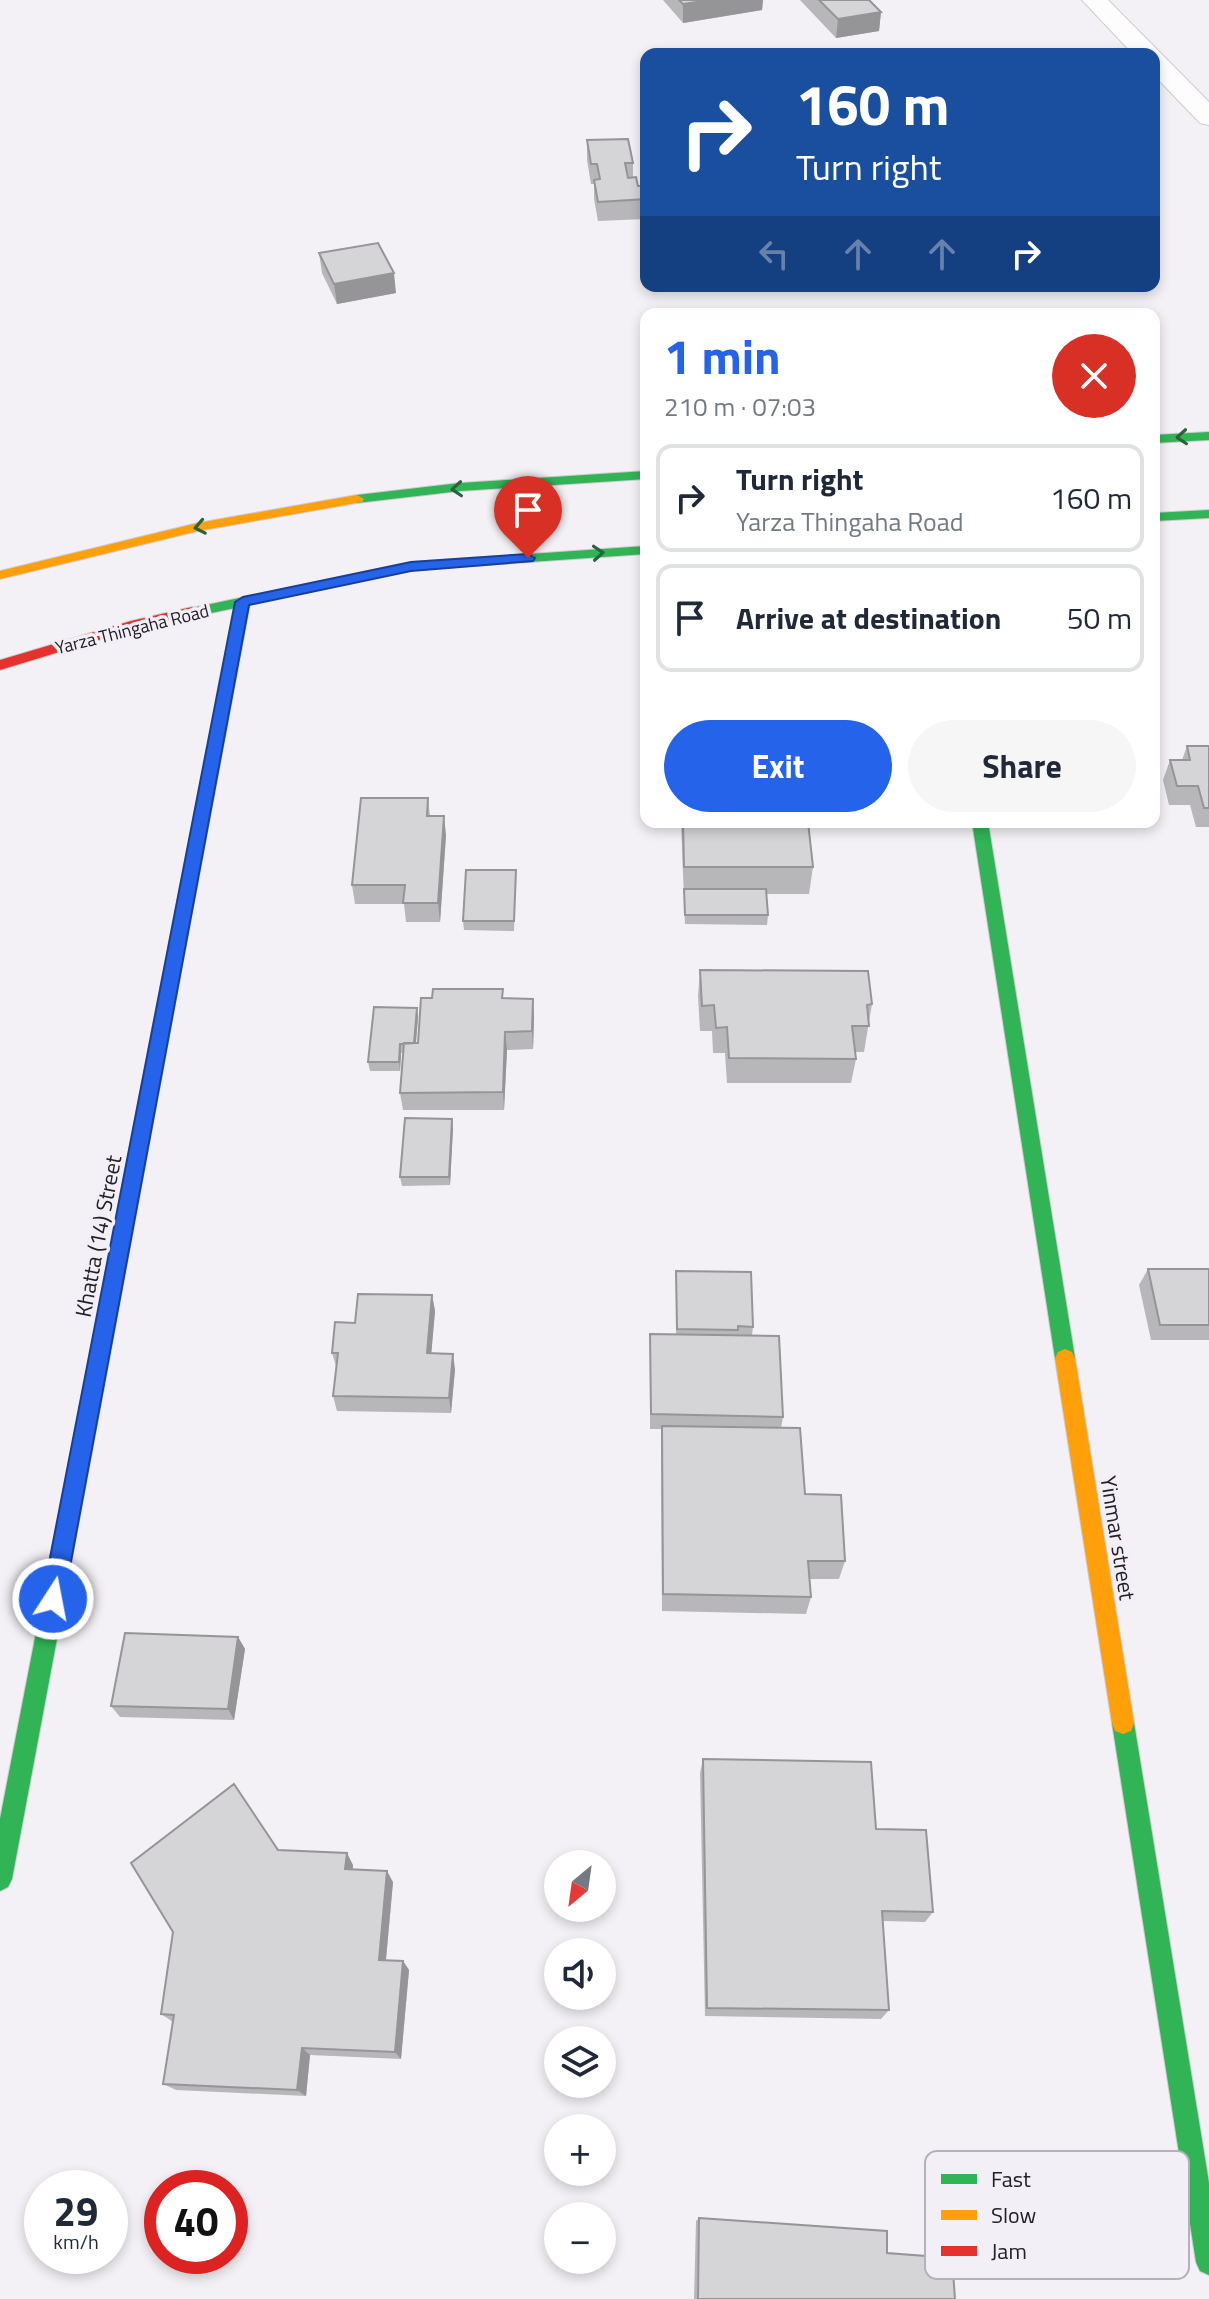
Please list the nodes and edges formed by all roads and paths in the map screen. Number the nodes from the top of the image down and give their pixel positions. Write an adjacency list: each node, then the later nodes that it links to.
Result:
1 (1094, 0): 2 (street)
2 (1141, 48)
3 (1160, 67): 4 (street)
4 (1209, 117)
5 (1209, 436): 6 (street, one-way to 6)
6 (1160, 439)
7 (640, 475): 11 (street, one-way to 11)
8 (1209, 514): 9 (street)
9 (1160, 517)
10 (640, 550): 12 (street, Yarza Thingaha Road, one-way to 10)
11 (0, 575)
12 (243, 602): 13 (street, Yarza Thingaha Road); 15 (street, Khatta (14) Street)
13 (0, 665)
14 (981, 828): 16 (street, Yinmar street)
15 (0, 1879)
16 (1209, 2262)

